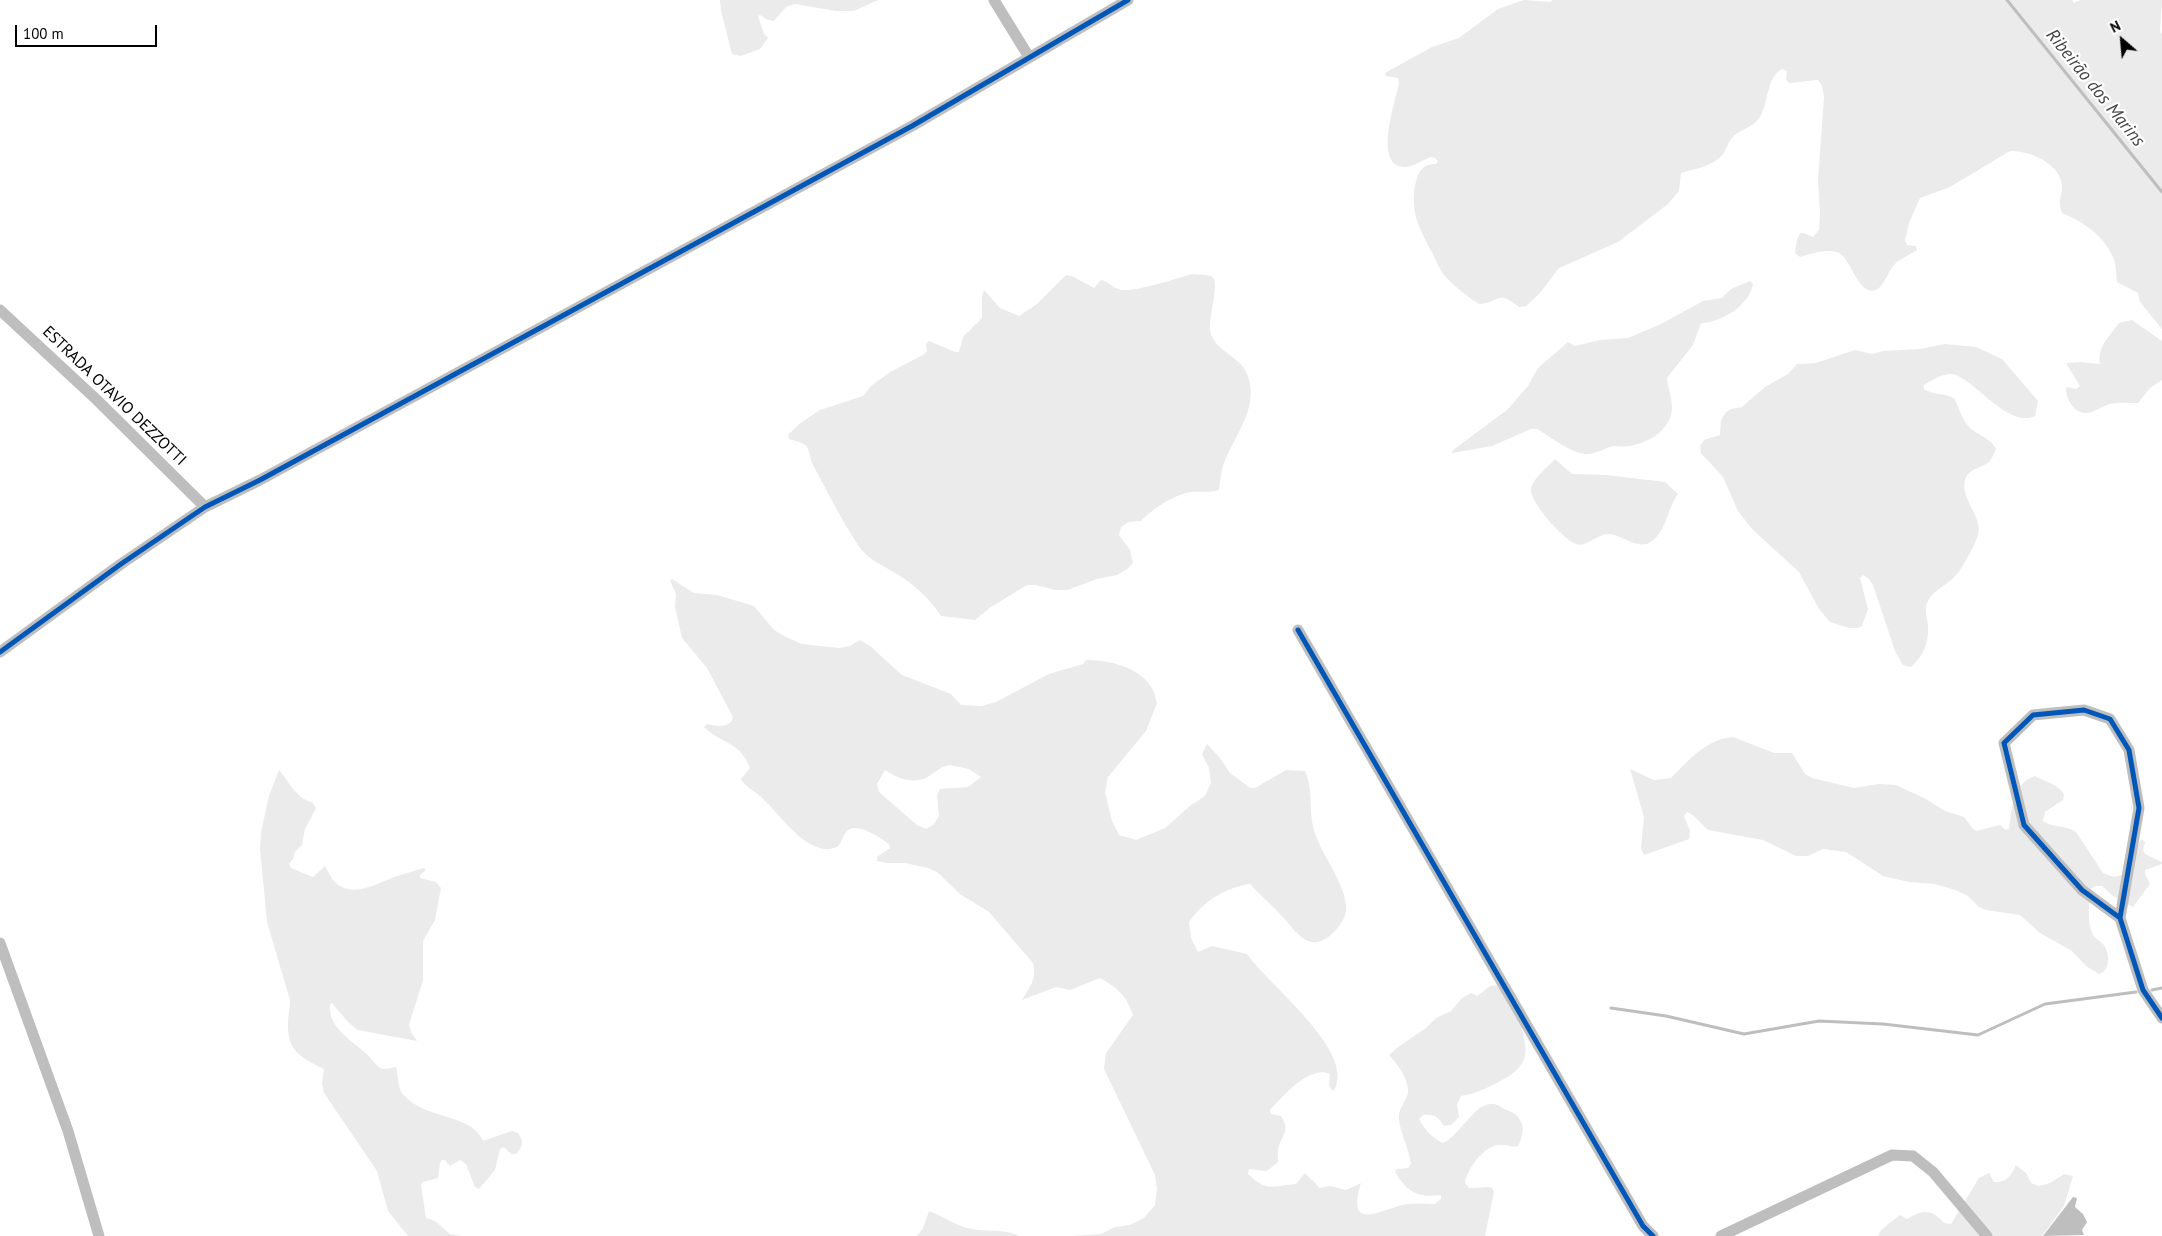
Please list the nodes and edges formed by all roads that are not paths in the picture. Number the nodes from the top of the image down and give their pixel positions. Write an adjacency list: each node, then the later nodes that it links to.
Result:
1 (994, 0): 3 (street)
2 (1128, 0): 3 (street)
3 (1029, 58): 5 (street)
4 (0, 310): 5 (street, ESTRADA OTAVIO DEZZOTTI)
5 (205, 507): 7 (street)
6 (1298, 630): 12 (street)
7 (0, 652)
8 (2120, 918): 8 (street); 10 (street)
9 (0, 943): 11 (street)
10 (2162, 1018)
11 (99, 1236)
12 (1653, 1236)
13 (1721, 1236): 14 (street)
14 (1987, 1236)

